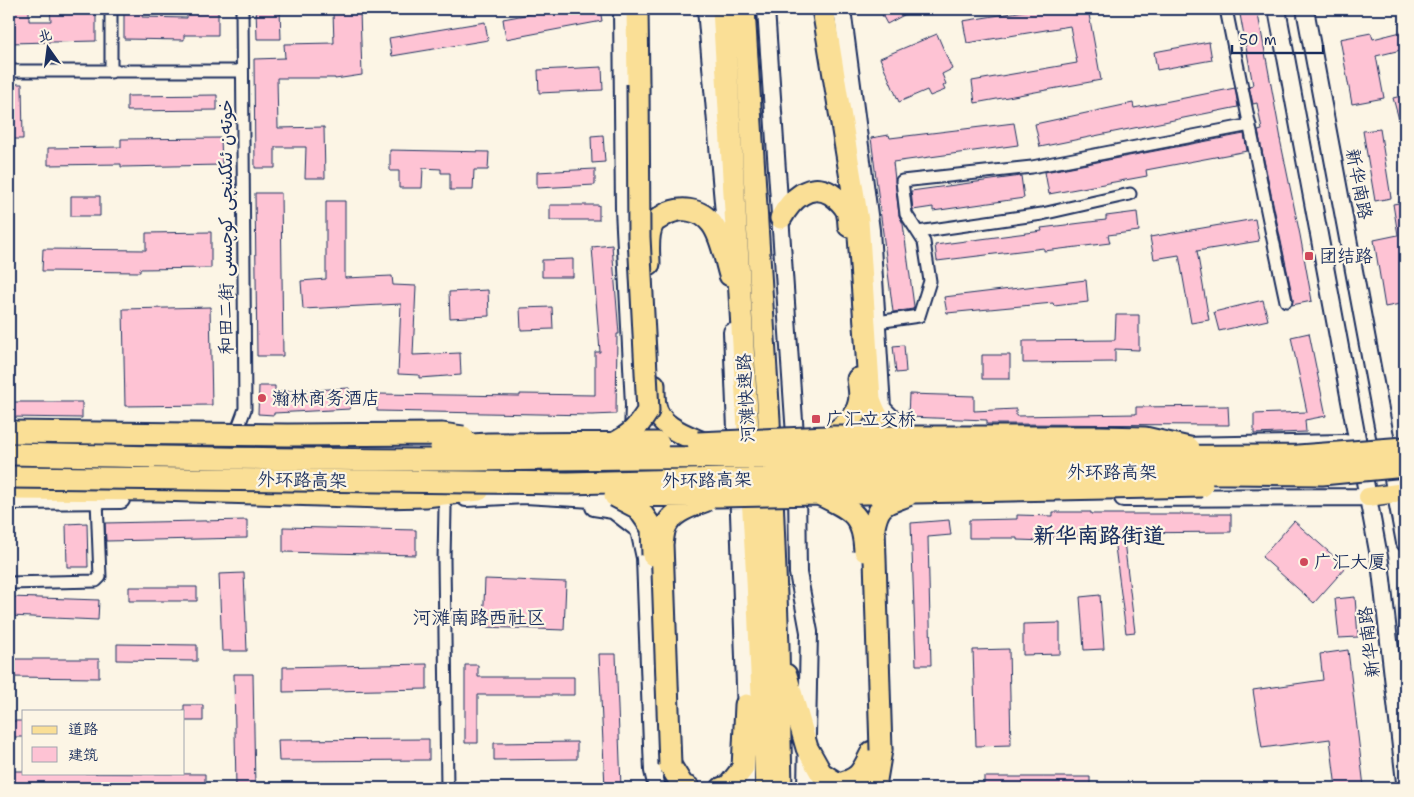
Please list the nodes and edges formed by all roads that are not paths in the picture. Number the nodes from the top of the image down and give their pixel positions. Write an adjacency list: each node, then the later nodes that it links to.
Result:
1 (111, 9): 16 (street)
2 (242, 9): 15 (street, 和田二街 خوتەن ئىككىنچى كوچىسى)
3 (622, 9): 36 (street)
4 (637, 9): 36 (highway, bridge)
5 (706, 9): 21 (street)
6 (722, 9): 72 (highway, 河滩快速路)
7 (744, 9): 61 (highway, 河滩快速路)
8 (766, 9): 19 (street)
9 (823, 9): 27 (highway)
10 (842, 9): 23 (street)
11 (1226, 9): 17 (street)
12 (1277, 9): 33 (street, 新华南路)
13 (1305, 9): 35 (street, 新华南路)
14 (9, 71): 16 (street)
15 (242, 71): 16 (street); 31 (street, 和田二街 خوتەن ئىككىنچى كوچىسى)
16 (111, 72)
17 (1250, 125): 20 (street); 22 (street)
18 (1130, 194): 20 (street)
19 (781, 218): 24 (street); 26 (highway)
20 (918, 232): 23 (street)
21 (730, 275): 30 (street); 32 (highway)
22 (1286, 301)
23 (877, 322): 37 (street)
24 (795, 424): 37 (street); 57 (street)
25 (9, 432): 34 (highway, bridge)
26 (827, 437): 27 (highway, bridge); 32 (highway, bridge)
27 (900, 437): 39 (highway, bridge)
28 (1405, 438): 35 (main road)
29 (9, 439): 31 (street)
30 (736, 440): 36 (street); 58 (street)
31 (238, 443): 36 (street)
32 (703, 443): 36 (highway, bridge)
33 (1358, 443): 35 (main road); 37 (street); 53 (street, 新华南路)
34 (506, 444): 36 (highway, bridge); 40 (highway, bridge)
35 (1396, 444): 39 (highway, 外环路高架, bridge); 48 (street, 新华南路)
36 (623, 446)
37 (941, 451)
38 (9, 454): 40 (highway, 外环路高架, bridge)
39 (1229, 456): 40 (highway, 外环路高架, bridge)
40 (276, 459)
41 (1405, 466): 42 (highway, 外环路高架, bridge)
42 (1286, 474): 44 (highway, 外环路高架, bridge); 47 (highway, bridge)
43 (9, 477): 44 (highway, 外环路高架, bridge)
44 (213, 479): 46 (highway, bridge)
45 (9, 489): 46 (highway)
46 (479, 490): 50 (highway)
47 (917, 491): 49 (highway, bridge); 64 (highway, bridge)
48 (1401, 493): 53 (main road); 59 (street, 新华南路)
49 (819, 494): 52 (highway, bridge); 64 (highway, bridge)
50 (613, 495): 52 (highway, bridge); 65 (highway, bridge)
51 (542, 496): 55 (street); 58 (street); 65 (street)
52 (718, 496): 65 (highway, bridge)
53 (1368, 497): 57 (street); 66 (street, 新华南路)
54 (97, 500): 55 (street); 56 (street); 60 (street)
55 (443, 500): 67 (street)
56 (9, 501)
57 (798, 511): 63 (street)
58 (739, 517): 62 (street)
59 (1405, 543)
60 (9, 583)
61 (778, 646): 63 (highway); 73 (highway, 河滩快速路)
62 (746, 705): 70 (highway); 71 (street)
63 (807, 748): 64 (highway); 74 (street)
64 (877, 751): 75 (highway)
65 (662, 774): 68 (highway); 69 (highway)
66 (1405, 782)
67 (447, 788)
68 (665, 788)
69 (689, 788)
70 (722, 788)
71 (746, 788)
72 (766, 788)
73 (781, 788)
74 (806, 788)
75 (872, 788)

